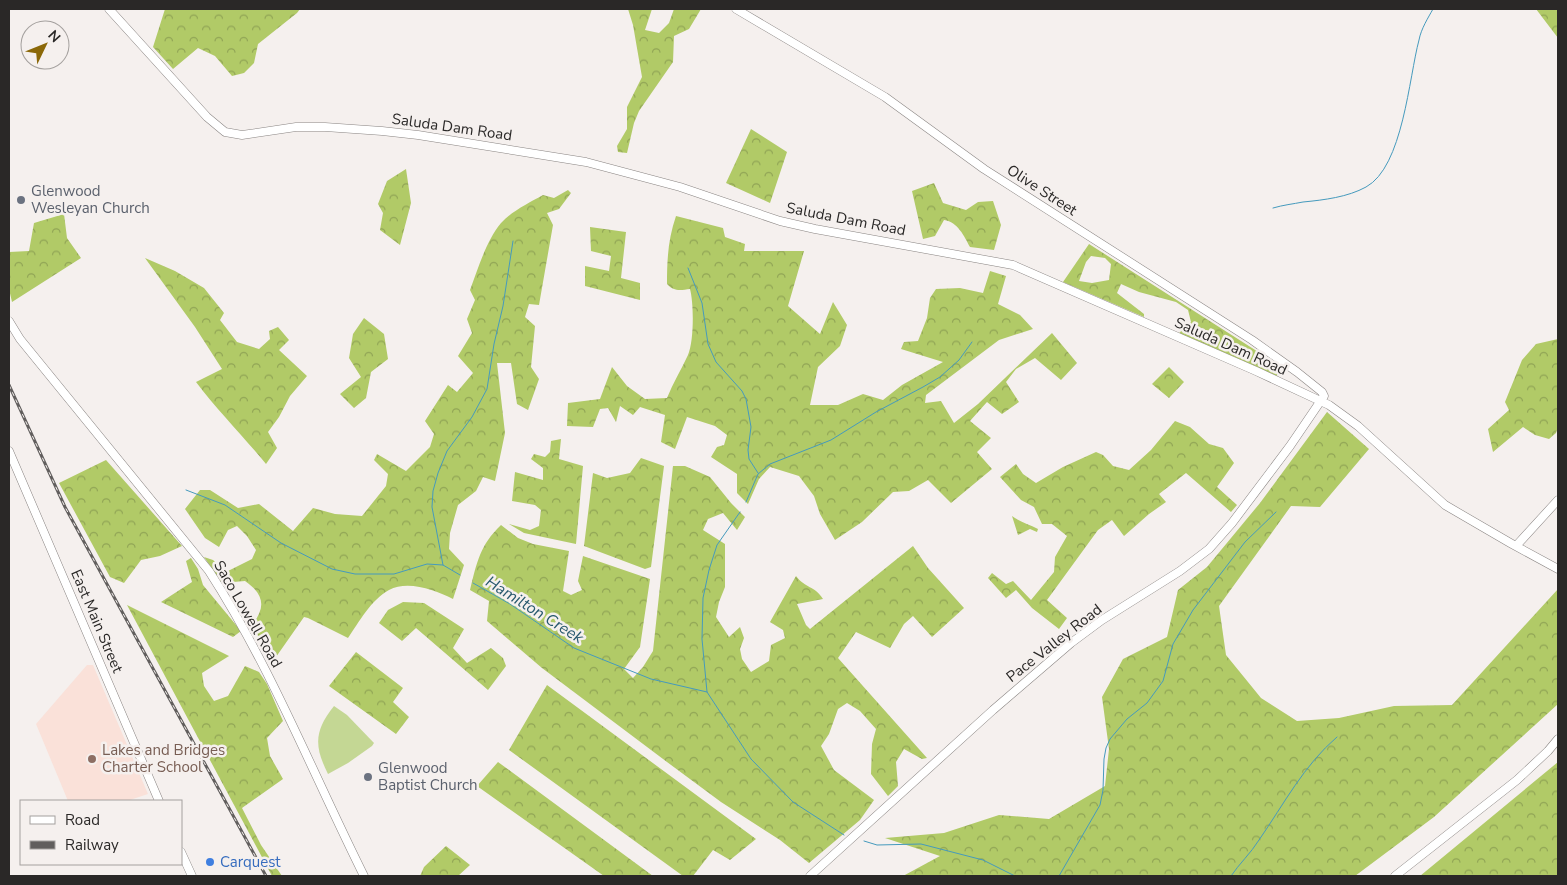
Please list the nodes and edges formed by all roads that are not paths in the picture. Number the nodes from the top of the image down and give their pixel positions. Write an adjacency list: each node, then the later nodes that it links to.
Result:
1 (110, 9): 4 (street, Saluda Dam Road)
2 (736, 9): 4 (street, Olive Street)
3 (9, 321): 13 (street, Saco Lowell Road)
4 (1322, 401): 7 (street, Saluda Dam Road); 14 (street, Pace Valley Road)
5 (9, 451): 10 (street, East Main Street)
6 (1558, 500): 7 (street)
7 (1516, 546): 8 (street, Saluda Dam Road)
8 (1558, 569)
9 (1558, 739): 15 (street)
10 (159, 800)
11 (182, 854): 12 (street)
12 (192, 876)
13 (364, 876)
14 (810, 876)
15 (1395, 876)

